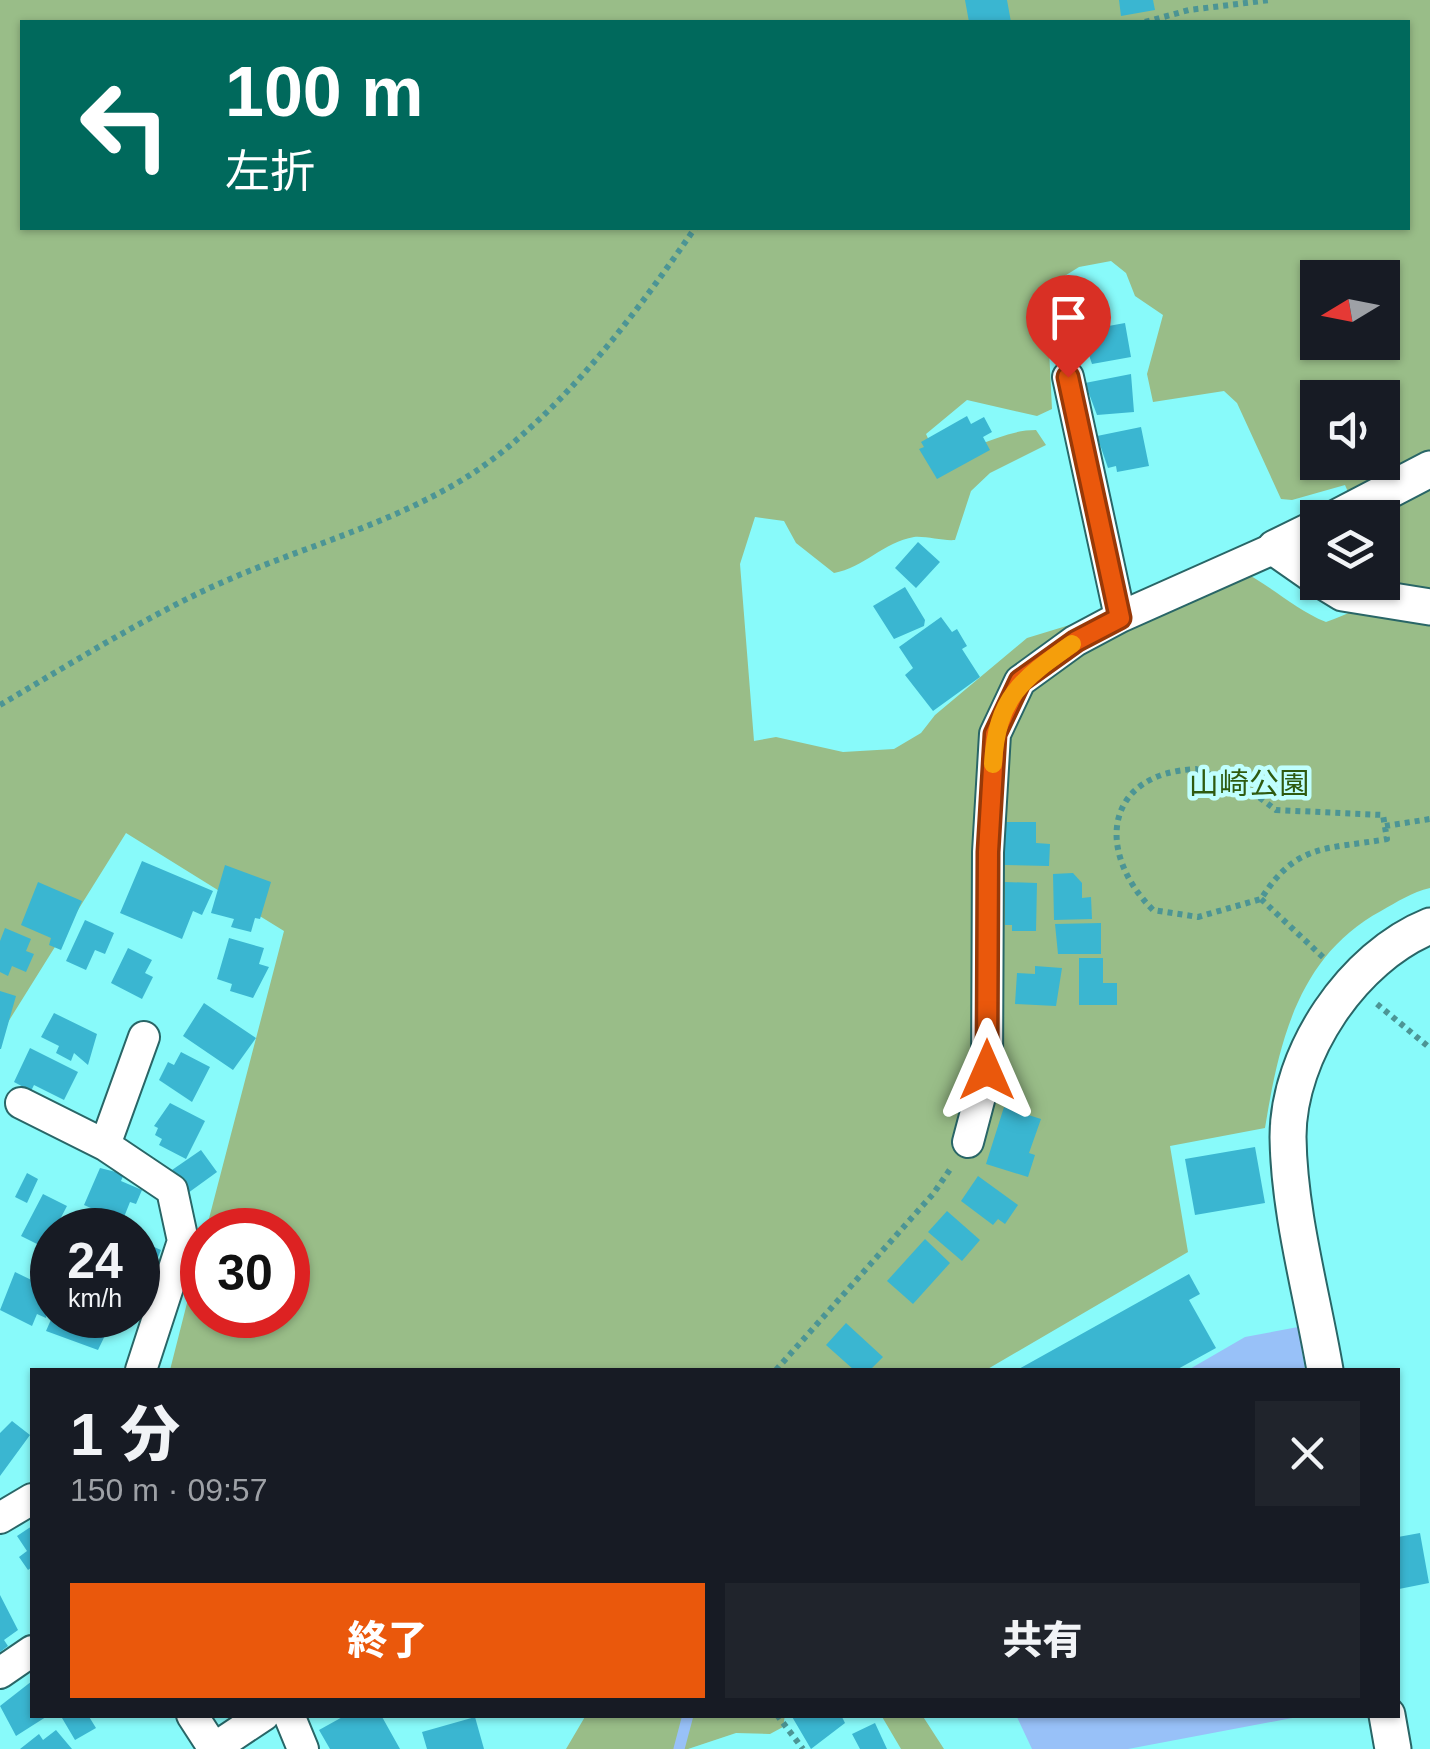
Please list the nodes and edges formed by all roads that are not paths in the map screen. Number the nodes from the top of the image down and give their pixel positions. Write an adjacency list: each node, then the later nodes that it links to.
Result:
1 (1068, 377): 9 (street)
2 (1430, 469): 3 (street)
3 (1371, 500)
4 (1300, 536): 5 (street)
5 (1275, 548): 6 (street); 9 (street)
6 (1300, 565)
7 (1387, 600): 8 (street)
8 (1430, 607)
9 (1120, 618): 13 (street)
10 (1430, 926): 16 (street)
11 (144, 1038): 14 (street)
12 (21, 1103): 14 (street)
13 (968, 1142)
14 (105, 1146): 15 (street)
15 (142, 1368)
16 (1325, 1368)
17 (30, 1500): 18 (street)
18 (0, 1518)
19 (30, 1652): 20 (street)
20 (0, 1673)
21 (194, 1718): 25 (street)
22 (260, 1718): 25 (street)
23 (289, 1718): 26 (street)
24 (1388, 1718): 27 (street)
25 (215, 1748)
26 (303, 1749)
27 (1394, 1749)

